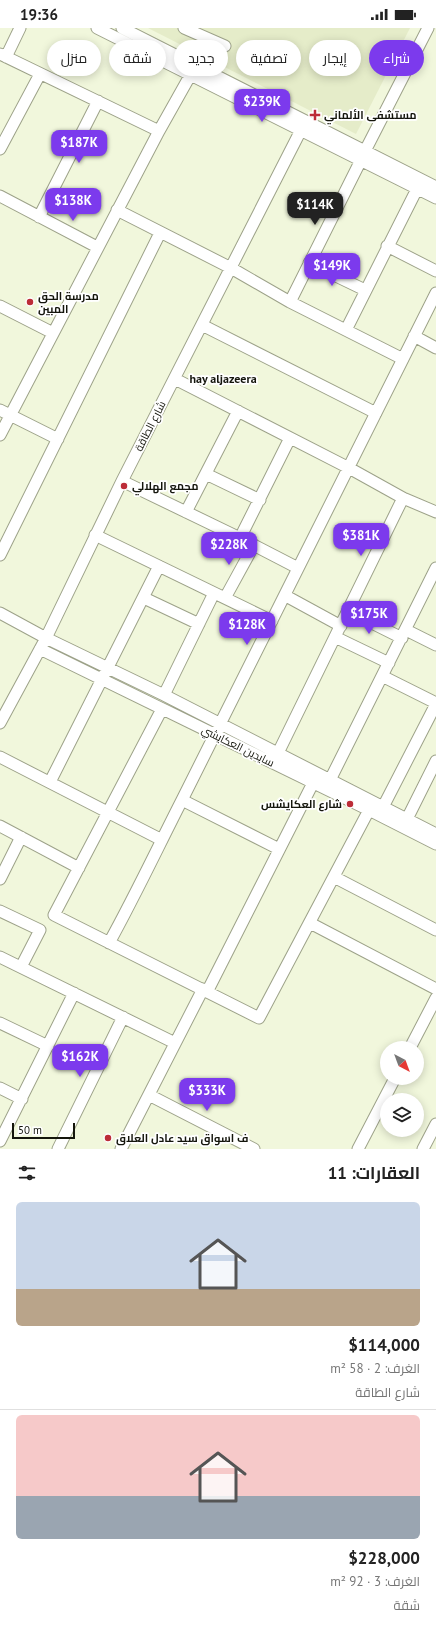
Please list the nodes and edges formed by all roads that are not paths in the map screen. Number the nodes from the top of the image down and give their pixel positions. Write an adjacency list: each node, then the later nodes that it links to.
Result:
1 (20, 28): 7 (street)
2 (97, 28): 8 (street)
3 (122, 28): 16 (street)
4 (184, 28): 6 (street)
5 (428, 28): 16 (street)
6 (211, 40)
7 (3, 55): 9 (street)
8 (174, 66)
9 (40, 74): 12 (street); 15 (street)
10 (190, 76): 13 (street)
11 (195, 76): 14 (street)
12 (98, 101): 13 (street); 22 (street)
13 (159, 130): 21 (street)
14 (301, 130): 16 (street); 27 (street, شارع الطاقة)
15 (0, 149)
16 (363, 155): 17 (street); 18 (street); 26 (street)
17 (435, 184)
18 (417, 189): 20 (street); 24 (street)
19 (0, 196): 22 (street)
20 (436, 198)
21 (117, 210): 23 (street); 25 (street)
22 (39, 217): 25 (street)
23 (160, 233): 27 (street); 46 (street)
24 (387, 246): 28 (street); 29 (street)
25 (97, 247): 35 (street)
26 (309, 263): 29 (street); 31 (street)
27 (231, 268): 31 (street); 33 (street, شارع الطاقة)
28 (436, 271)
29 (365, 290): 34 (street)
30 (436, 293): 36 (street)
31 (290, 302): 34 (street)
32 (0, 306): 35 (street)
33 (202, 325): 39 (street, شارع الطاقة); 42 (street)
34 (346, 330): 38 (street)
35 (53, 333): 43 (street)
36 (414, 336): 37 (street); 38 (street)
37 (436, 348)
38 (403, 359): 42 (street)
39 (175, 379): 41 (street); 49 (street, شارع الطاقة)
40 (0, 410): 43 (street)
41 (238, 411): 45 (street); 48 (street)
42 (376, 413): 47 (street)
43 (10, 415): 44 (street); 46 (street)
44 (0, 435)
45 (290, 438): 47 (street); 51 (street)
46 (58, 439): 57 (street)
47 (349, 468): 50 (street); 59 (street)
48 (206, 474): 51 (street); 52 (street)
49 (122, 481): 52 (street); 54 (street, شارع الطاقة)
50 (403, 498): 53 (street); 65 (street)
51 (260, 500): 55 (street)
52 (186, 512): 55 (street)
53 (436, 512)
54 (95, 535): 58 (street); 72 (street, شارع الطاقة)
55 (240, 538): 56 (street)
56 (254, 545): 59 (street); 64 (street)
57 (0, 555)
58 (159, 566): 61 (street); 63 (street)
59 (298, 568): 62 (street)
60 (436, 568): 70 (street)
61 (214, 593): 64 (street); 68 (street)
62 (286, 596): 67 (street); 69 (street)
63 (144, 598): 68 (street); 76 (street)
64 (225, 598): 67 (street)
65 (348, 611): 69 (street); 70 (street)
66 (0, 613): 72 (street, سايدين العكايشي)
67 (272, 621): 83 (street)
68 (199, 624): 79 (street)
69 (341, 626): 71 (street)
70 (404, 634): 73 (street); 75 (street)
71 (335, 637): 75 (street); 85 (street)
72 (46, 638): 74 (street, شارع الطاقة); 76 (street, سايدين العكايشي)
73 (436, 645)
74 (40, 650): 78 (street, سايدين العكايشي); 82 (street, شارع الطاقة)
75 (389, 663): 77 (street)
76 (108, 669): 78 (street); 79 (street, سايدين العكايشي)
77 (382, 676): 80 (street); 90 (street)
78 (103, 679): 81 (street, سايدين العكايشي); 88 (street)
79 (164, 695): 83 (street, سايدين العكايشي)
80 (436, 703): 92 (street)
81 (162, 709): 84 (street, سايدين العكايشي); 94 (street)
82 (0, 723)
83 (220, 724): 84 (street); 85 (street, سايدين العكايشي)
84 (215, 735): 89 (street, سايدين العكايشي); 91 (street)
85 (278, 753): 90 (street, سايدين العكايشي)
86 (0, 757): 88 (street)
87 (436, 761): 95 (street)
88 (50, 782): 94 (street)
89 (313, 783): 90 (street, سايدين العكايشي); 101 (street)
90 (328, 784): 92 (street, سايدين العكايشي); 93 (street, سايدين العكايشي)
91 (182, 800): 99 (street); 101 (street)
92 (384, 807): 95 (street, سايدين العكايشي)
93 (369, 810): 100 (street, سايدين العكايشي); 103 (street)
94 (108, 812): 99 (street); 102 (street)
95 (406, 819): 97 (street, سايدين العكايشي)
96 (0, 826): 98 (street)
97 (436, 834)
98 (21, 837): 102 (street); 104 (street)
99 (162, 840): 108 (street)
100 (436, 844)
101 (279, 849): 112 (street)
102 (79, 868): 108 (street)
103 (334, 877): 106 (street); 107 (street)
104 (0, 879)
105 (0, 911): 110 (street)
106 (310, 922): 111 (street); 112 (street)
107 (436, 930)
108 (109, 943): 112 (street)
109 (0, 957): 110 (street)
110 (21, 967): 113 (street)
111 (436, 989)
112 (205, 990): 118 (street)
113 (74, 993): 115 (street); 119 (street)
114 (436, 998): 117 (street)
115 (123, 1017): 118 (street); 126 (street)
116 (0, 1023): 119 (street)
117 (414, 1041)
118 (176, 1043): 122 (street)
119 (48, 1046): 123 (street)
120 (391, 1085): 129 (street)
121 (0, 1088): 123 (street)
122 (149, 1095): 127 (street); 128 (street)
123 (22, 1099): 125 (street)
124 (436, 1124): 130 (street)
125 (0, 1141)
126 (58, 1149)
127 (121, 1149)
128 (254, 1149)
129 (358, 1149)
130 (423, 1149)

